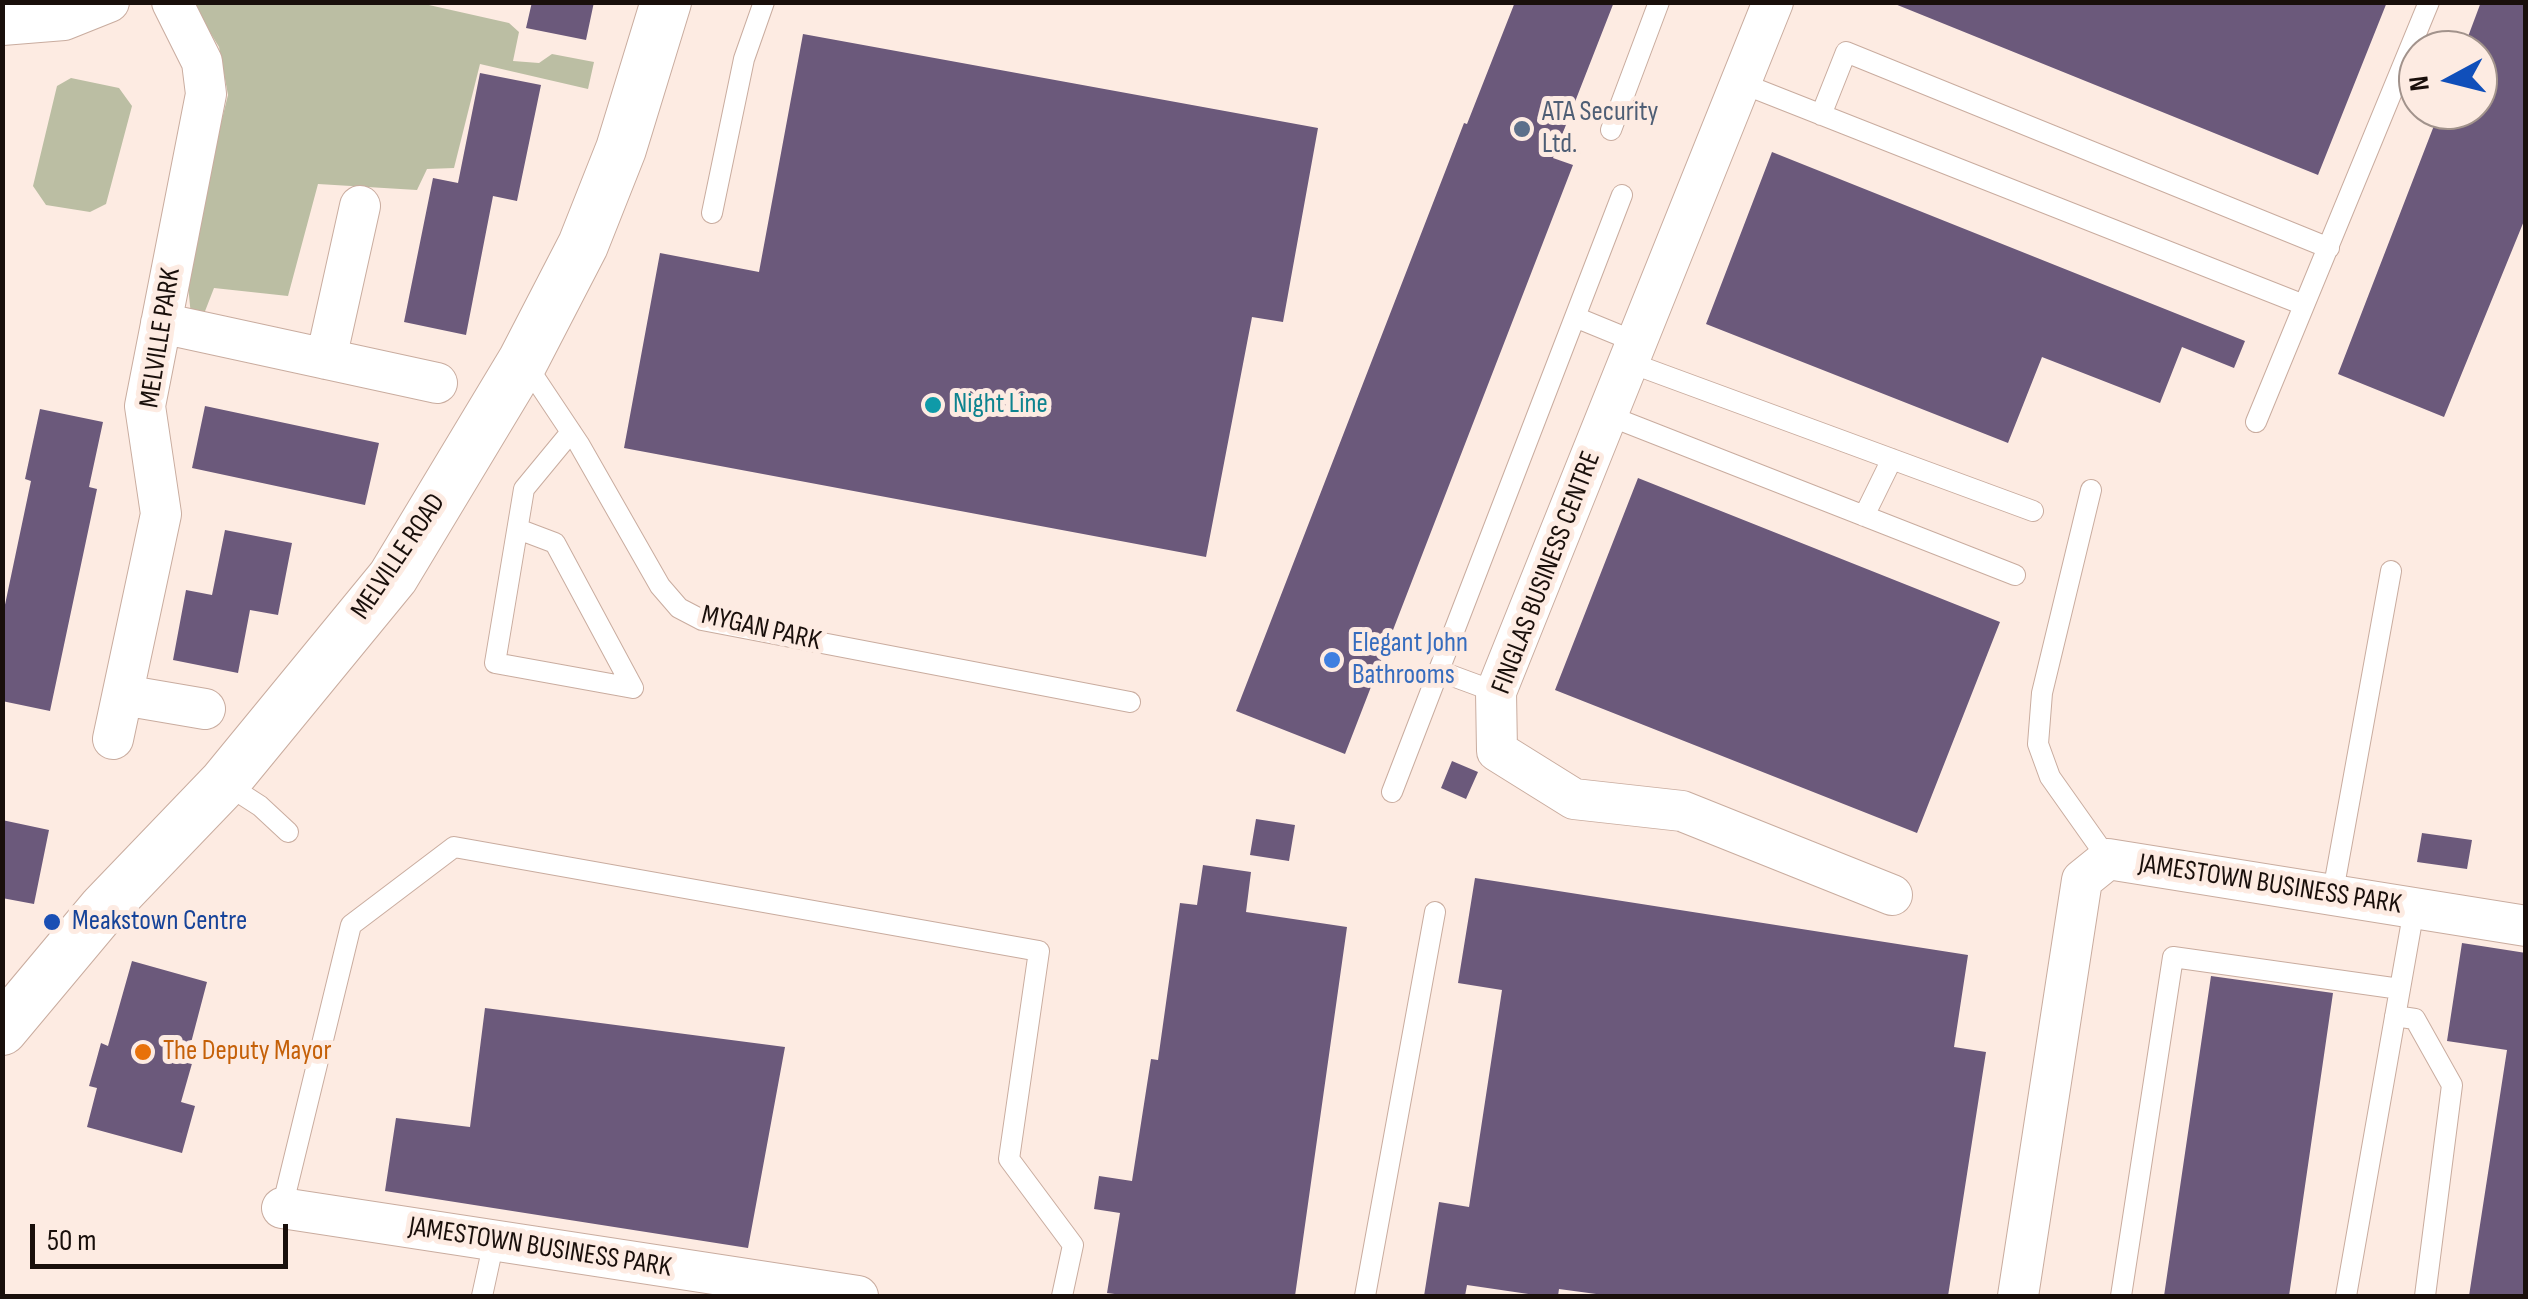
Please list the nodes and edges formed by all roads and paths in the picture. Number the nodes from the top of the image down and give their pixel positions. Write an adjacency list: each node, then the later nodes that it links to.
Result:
1 (110, 2): 8 (street)
2 (172, 2): 18 (street, MELVILLE PARK)
3 (666, 2): 21 (street, MELVILLE ROAD)
4 (764, 2): 14 (lane)
5 (1659, 2): 11 (lane)
6 (1773, 2): 9 (street, FINGLAS BUSINESS CENTRE)
7 (2429, 2): 15 (lane)
8 (2, 25)
9 (1741, 83): 10 (lane); 19 (street, FINGLAS BUSINESS CENTRE)
10 (1821, 115): 15 (lane); 16 (lane)
11 (1612, 130)
12 (1622, 195): 17 (lane)
13 (360, 206): 20 (street)
14 (712, 213)
15 (2328, 248): 16 (lane)
16 (2304, 306): 24 (lane)
17 (1575, 317): 19 (lane); 33 (lane)
18 (161, 323): 20 (street); 35 (street, MELVILLE PARK)
19 (1632, 352): 23 (street, FINGLAS BUSINESS CENTRE); 26 (lane)
20 (326, 359): 22 (street)
21 (524, 362): 25 (lane, MYGAN PARK); 39 (street, MELVILLE ROAD)
22 (437, 384)
23 (1607, 416): 29 (lane); 34 (street, FINGLAS BUSINESS CENTRE)
24 (2256, 422)
25 (570, 432): 30 (lane); 36 (lane, MYGAN PARK)
26 (1892, 459): 28 (lane); 29 (lane)
27 (2091, 490): 42 (lane)
28 (2033, 511)
29 (1864, 516): 32 (lane)
30 (518, 529): 30 (lane)
31 (2391, 571): 44 (lane)
32 (2016, 575)
33 (1438, 672): 34 (lane); 40 (lane)
34 (1496, 692): 43 (street, FINGLAS BUSINESS CENTRE)
35 (123, 695): 37 (street); 38 (street, MELVILLE PARK)
36 (1130, 702)
37 (205, 710)
38 (114, 739)
39 (224, 783): 41 (lane); 50 (street, MELVILLE ROAD)
40 (1392, 792)
41 (288, 832)
42 (2108, 858): 44 (street, JAMESTOWN BUSINESS PARK); 57 (street, JAMESTOWN BUSINESS PARK)
43 (1892, 895)
44 (2332, 897): 45 (street, JAMESTOWN BUSINESS PARK)
45 (2414, 909): 47 (street, JAMESTOWN BUSINESS PARK); 48 (lane)
46 (1435, 912): 56 (lane)
47 (2526, 926)
48 (2400, 989): 49 (lane); 58 (lane)
49 (2395, 1016): 59 (lane); 60 (lane)
50 (2, 1030)
51 (282, 1208): 52 (street, JAMESTOWN BUSINESS PARK); 55 (lane)
52 (494, 1241): 53 (lane); 54 (street, JAMESTOWN BUSINESS PARK)
53 (482, 1296)
54 (858, 1296)
55 (1062, 1296)
56 (1365, 1296)
57 (2018, 1296)
58 (2120, 1296)
59 (2346, 1296)
60 (2426, 1296)

